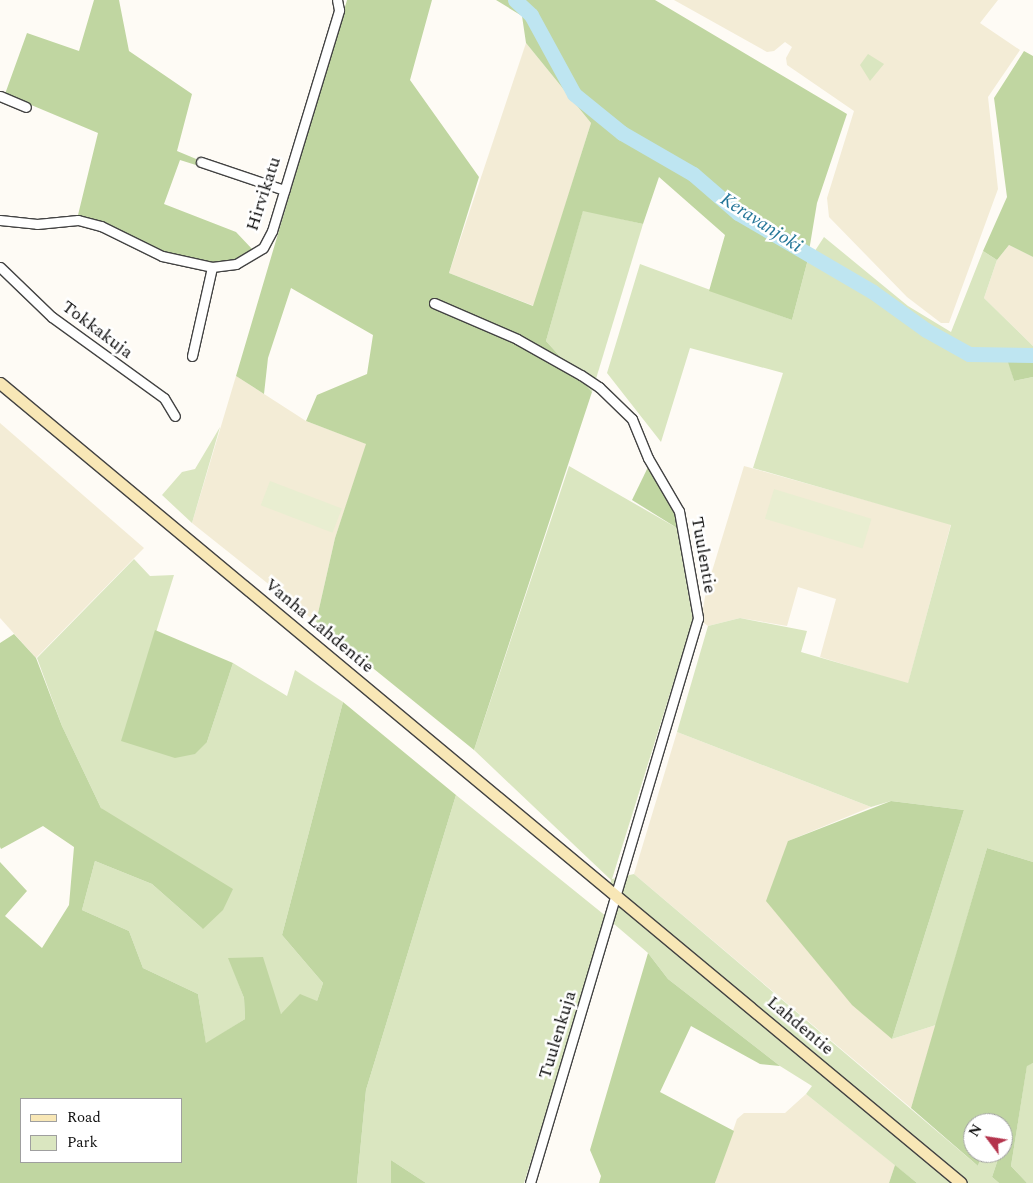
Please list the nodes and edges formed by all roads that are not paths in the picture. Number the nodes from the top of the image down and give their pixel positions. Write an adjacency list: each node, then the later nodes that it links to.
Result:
1 (336, 0): 5 (street, Hirvikatu)
2 (0, 96): 3 (street)
3 (26, 107)
4 (201, 162): 5 (street)
5 (284, 190): 8 (street, Hirvikatu)
6 (0, 220): 8 (street, Hirvikatu)
7 (0, 267): 12 (street, Tokkakuja)
8 (212, 267): 10 (street)
9 (434, 303): 13 (street, Tuulentie)
10 (192, 356)
11 (0, 383): 13 (main road, Vanha Lahdentie)
12 (175, 416)
13 (616, 897): 14 (street, Tuulenkuja); 15 (main road, Lahdentie)
14 (530, 1183)
15 (961, 1183)

